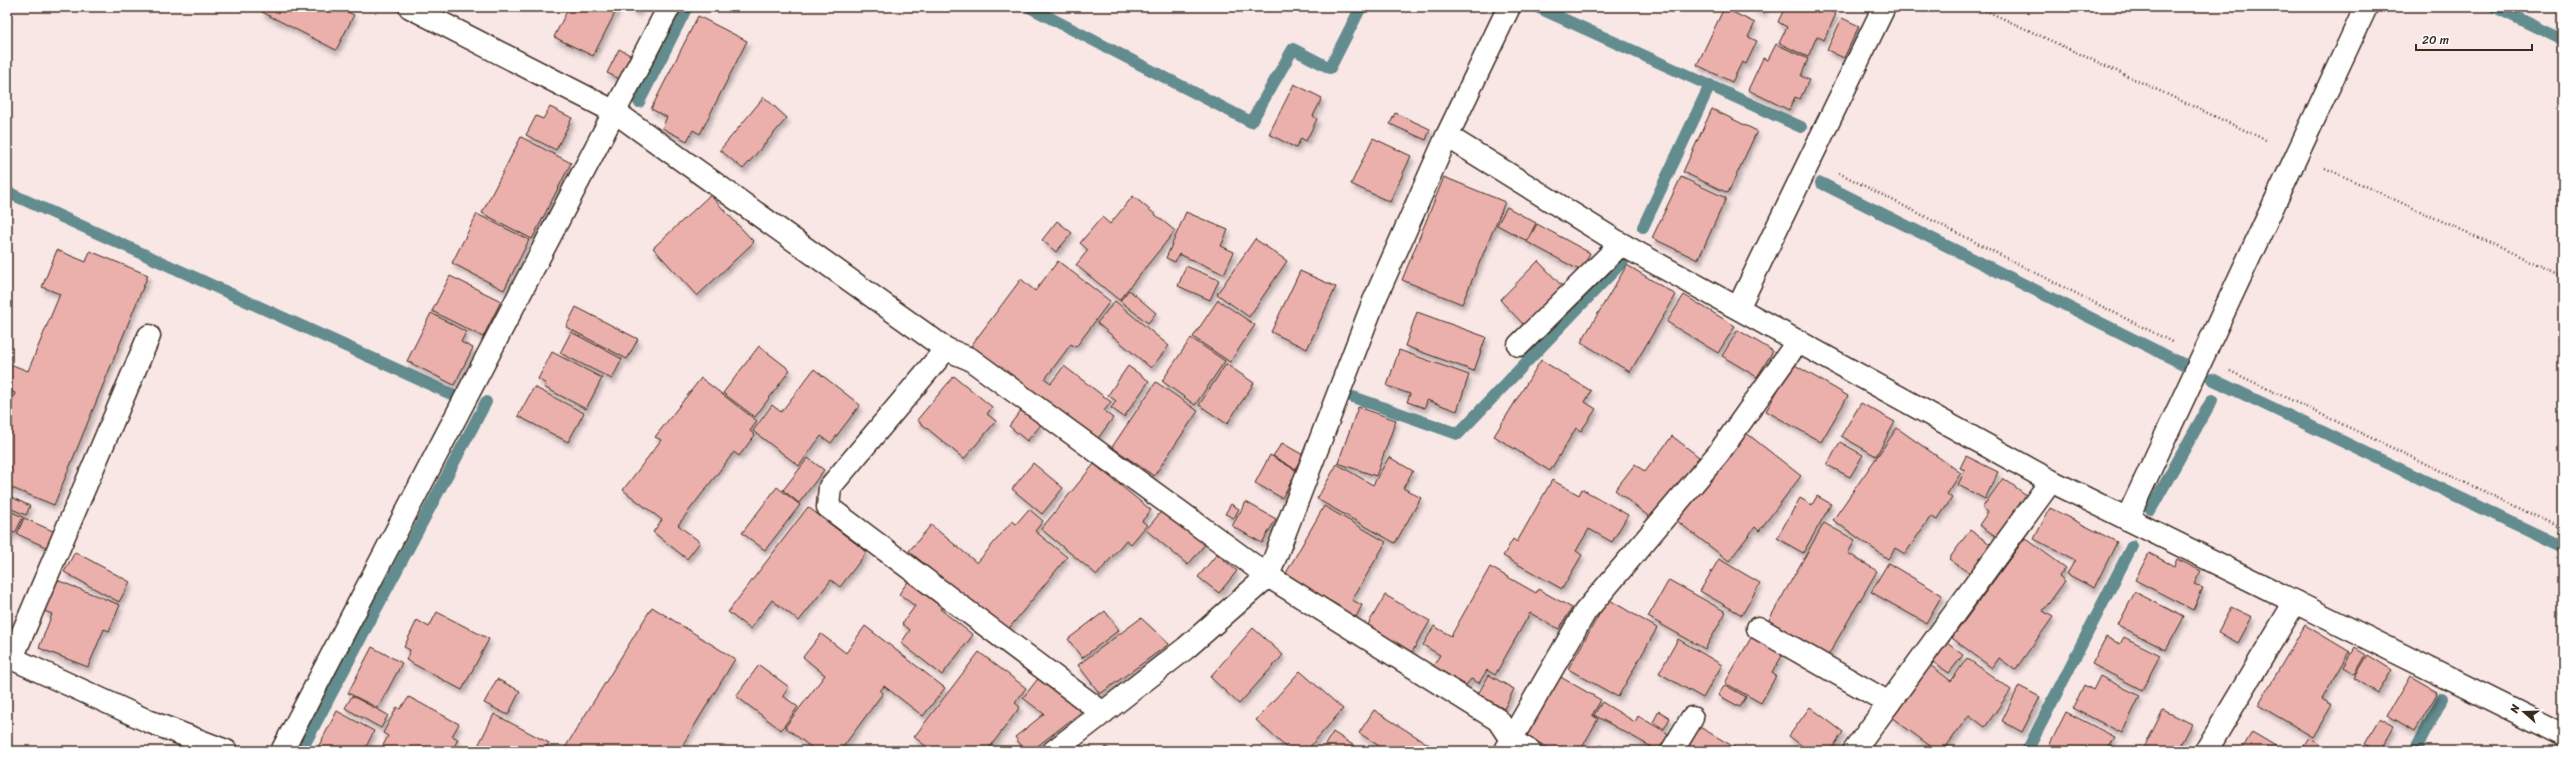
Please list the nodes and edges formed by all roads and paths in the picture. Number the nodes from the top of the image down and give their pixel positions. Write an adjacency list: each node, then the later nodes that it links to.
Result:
1 (410, 7): 6 (street)
2 (669, 7): 6 (street)
3 (1509, 7): 7 (street)
4 (1884, 7): 9 (street)
5 (2366, 7): 15 (street)
6 (614, 112): 13 (street); 26 (street)
7 (1447, 136): 8 (street); 16 (street)
8 (1621, 244): 9 (street); 12 (street)
9 (1738, 308): 11 (street)
10 (149, 336): 19 (street)
11 (1798, 341): 14 (street); 24 (street)
12 (1519, 345)
13 (946, 349): 16 (street); 21 (street)
14 (2051, 481): 15 (street); 20 (street)
15 (2127, 519): 17 (street)
16 (1268, 576): 21 (street); 24 (street)
17 (2295, 602): 23 (street); 30 (street)
18 (1758, 628): 20 (street)
19 (10, 657): 25 (street)
20 (1889, 703): 29 (street)
21 (1103, 713): 27 (street)
22 (1692, 718): 28 (street)
23 (2563, 735)
24 (1516, 748)
25 (226, 751)
26 (282, 751)
27 (1054, 751)
28 (1672, 751)
29 (1854, 751)
30 (2206, 751)

